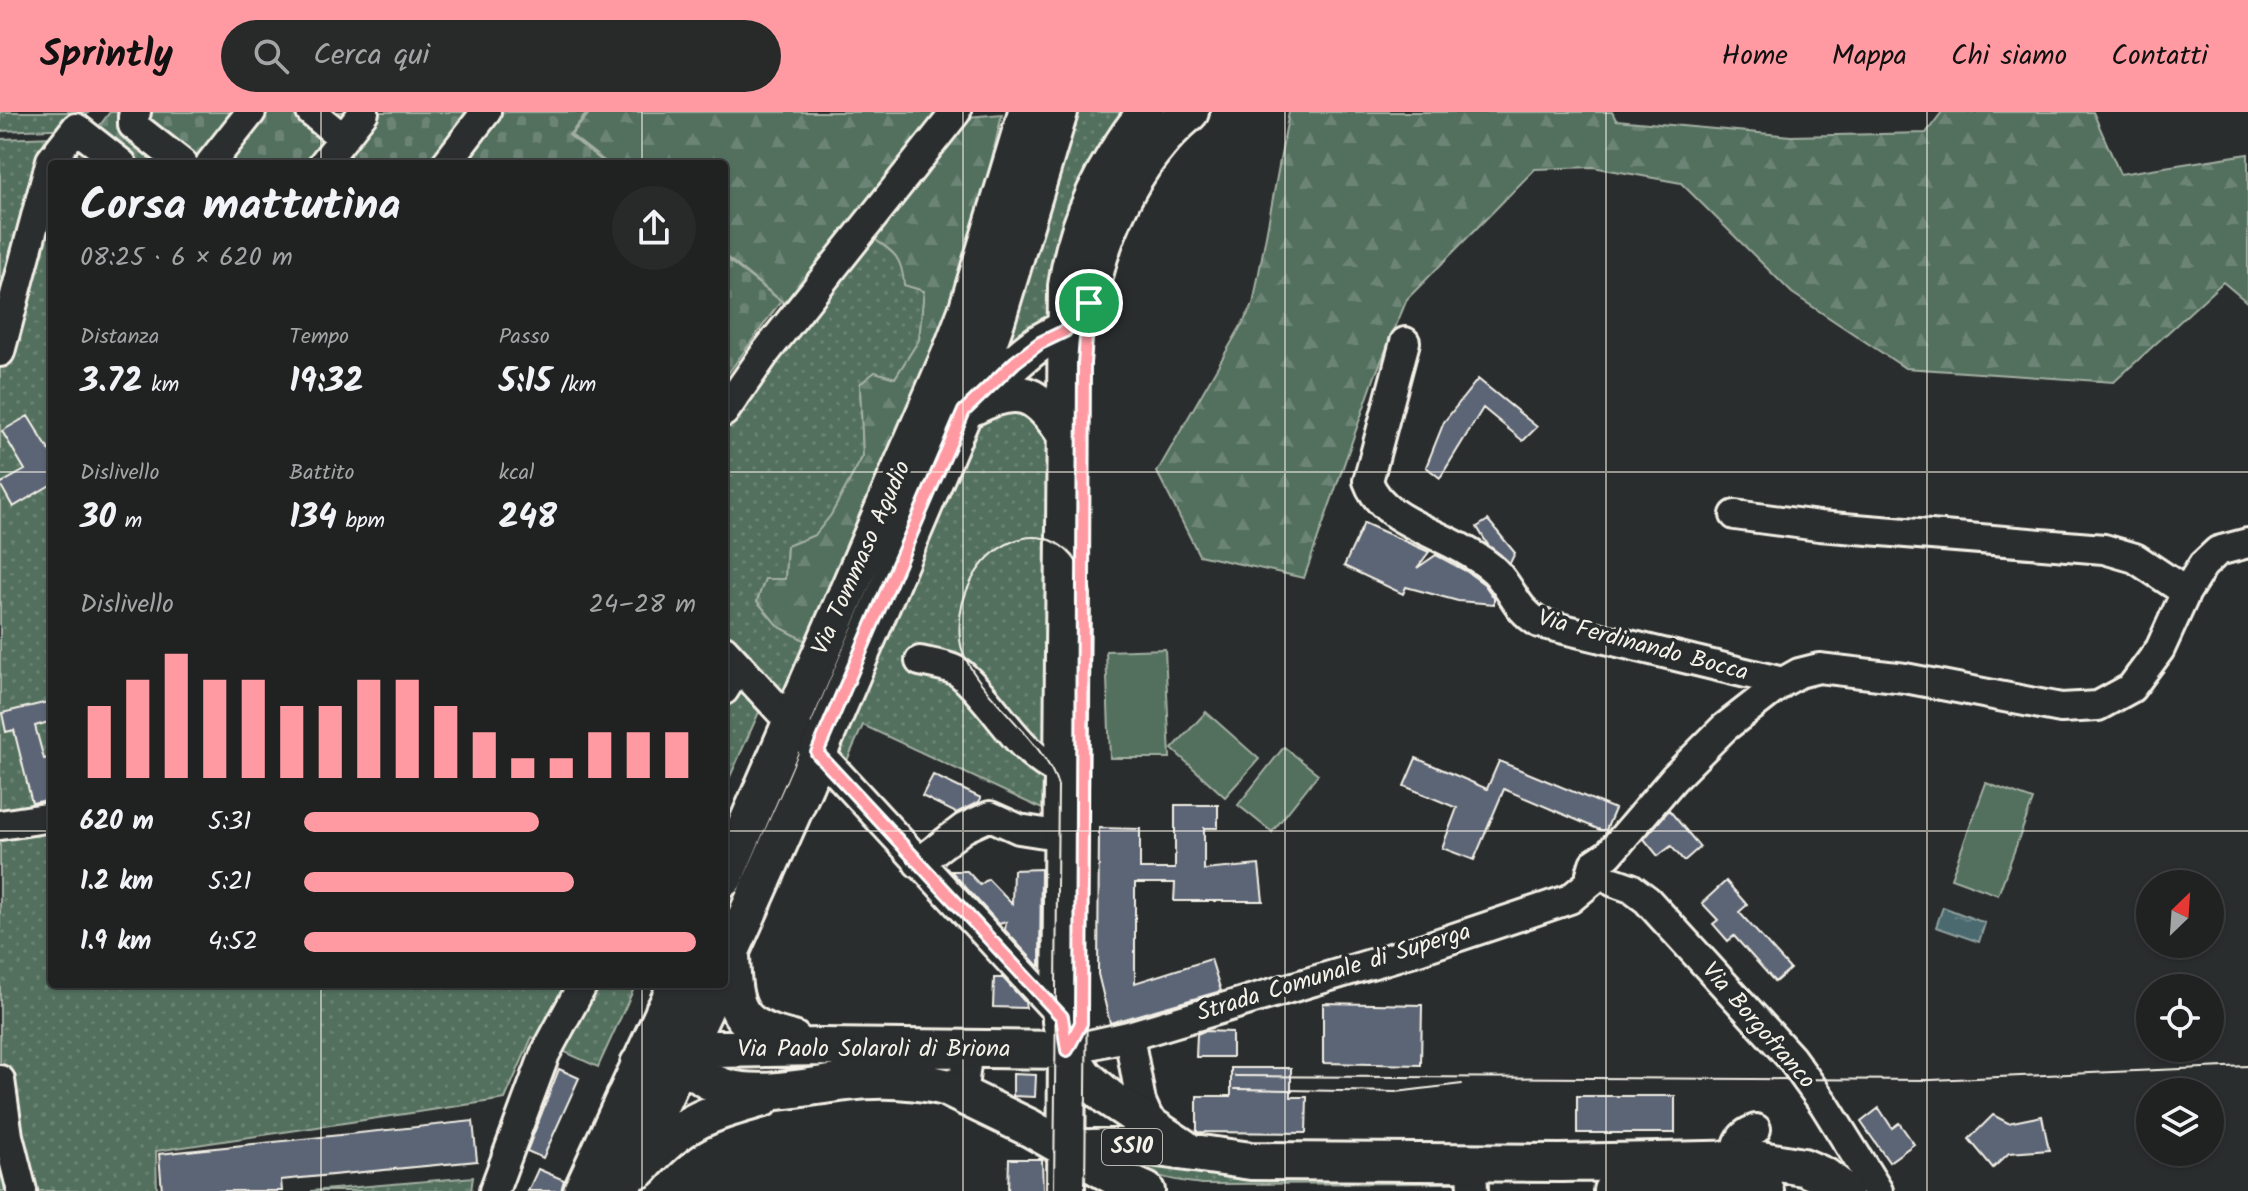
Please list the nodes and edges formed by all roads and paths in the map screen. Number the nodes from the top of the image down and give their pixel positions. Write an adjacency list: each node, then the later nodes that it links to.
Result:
1 (136, 112): 14 (street)
2 (251, 112): 15 (street)
3 (311, 112): 11 (street)
4 (364, 112): 11 (street)
5 (486, 112): 17 (street)
6 (956, 112): 24 (street)
7 (1027, 112): 23 (main road)
8 (1059, 112): 23 (main road)
9 (1146, 112): 20 (main road)
10 (1190, 112): 19 (main road)
11 (343, 138): 16 (street)
12 (51, 160): 13 (street)
13 (117, 160)
14 (178, 160)
15 (213, 160)
16 (326, 160)
17 (449, 160)
18 (48, 171): 22 (street)
19 (1089, 303): 20 (main road); 45 (main road)
20 (1065, 331): 23 (main road); 25 (main road)
21 (1405, 342): 31 (street, Via Ferdinando Bocca)
22 (0, 352)
23 (949, 403): 25 (main road); 32 (main road, Via Tommaso Agudio); 33 (main road, Via Tommaso Agudio)
24 (728, 406)
25 (1065, 434): 34 (main road)
26 (1735, 515): 28 (street)
27 (2248, 543): 28 (street, Strada Comunale di Superga)
28 (2186, 592): 31 (street, Strada Comunale di Superga)
29 (920, 661): 34 (street)
30 (729, 669): 32 (street)
31 (1783, 682): 40 (street, Strada Comunale di Superga)
32 (790, 721): 33 (street); 39 (main road, Via Tommaso Agudio)
33 (817, 753): 38 (street); 41 (main road, Via Tommaso Agudio)
34 (1063, 773): 37 (main road)
35 (48, 818): 36 (street)
36 (0, 825)
37 (1063, 836): 38 (street); 45 (main road)
38 (918, 863): 45 (street)
39 (728, 868)
40 (1604, 874): 46 (street, Strada Comunale di Superga); 68 (street, Via Borgofranco)
41 (728, 959): 47 (main road)
42 (581, 988): 61 (street)
43 (714, 988): 49 (main road)
44 (670, 997): 49 (main road, Via Paolo Solaroli di Briona); 50 (main road)
45 (1064, 1033): 46 (street, Strada Comunale di Superga); 48 (main road, Via Paolo Solaroli di Briona); 54 (main road); 56 (main road)
46 (1129, 1036): 54 (street)
47 (822, 1047): 48 (main road, Via Paolo Solaroli di Briona); 49 (main road, Via Paolo Solaroli di Briona)
48 (968, 1049): 53 (street)
49 (682, 1054): 50 (main road, Via Paolo Solaroli di Briona); 52 (main road, Via Paolo Solaroli di Briona); 63 (main road)
50 (639, 1064): 62 (main road)
51 (0, 1080): 60 (street)
52 (788, 1091): 53 (main road, Via Paolo Solaroli di Briona); 63 (main road)
53 (962, 1095): 56 (main road, Via Paolo Solaroli di Briona)
54 (1153, 1129): 57 (main road)
55 (1756, 1129): 59 (street)
56 (1067, 1149): 57 (main road, SS10); 64 (main road); 65 (main road, SS10)
57 (1195, 1154): 58 (main road, SS10)
58 (1473, 1177): 59 (main road, SS10)
59 (1743, 1182): 66 (main road, SS10); 67 (main road, SS10)
60 (22, 1191)
61 (494, 1191)
62 (582, 1191)
63 (621, 1191)
64 (1066, 1191)
65 (1146, 1191)
66 (1612, 1191)
67 (1844, 1191)
68 (1878, 1191)

